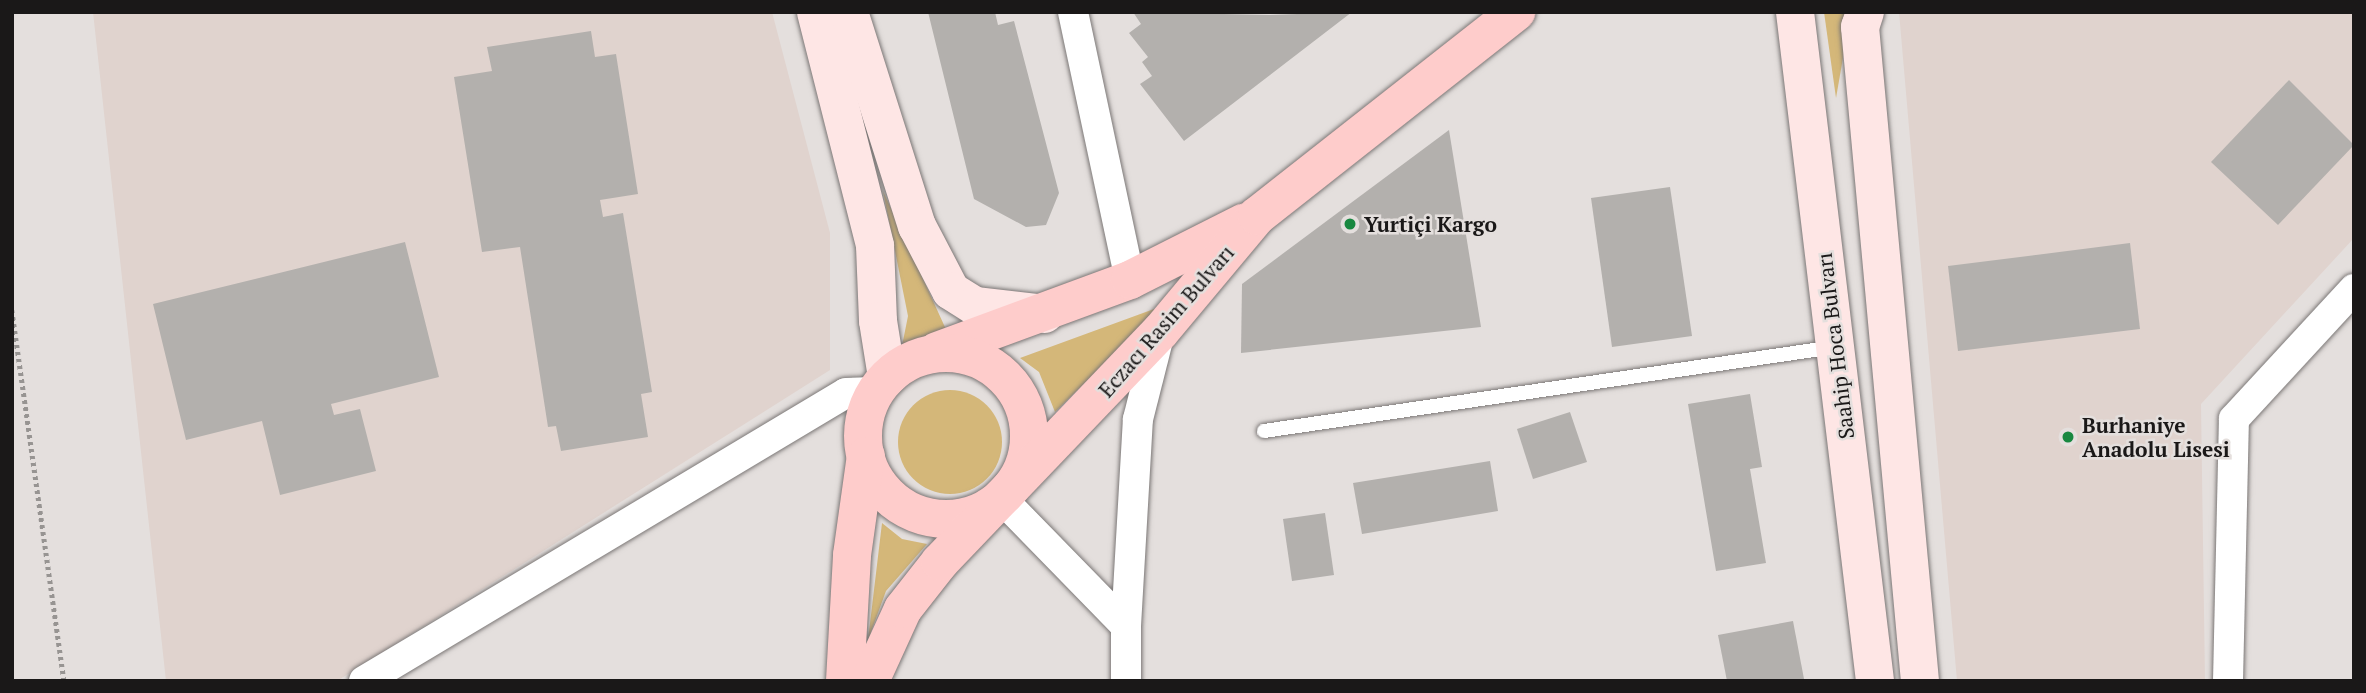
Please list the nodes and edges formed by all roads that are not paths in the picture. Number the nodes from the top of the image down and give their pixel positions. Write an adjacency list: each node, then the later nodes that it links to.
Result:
1 (816, 12): 14 (main road)
2 (849, 12): 10 (main road)
3 (1073, 12): 8 (street)
4 (1796, 12): 12 (main road, Saahip Hoca Bulvarı)
5 (1865, 12): 24 (main road)
6 (1505, 15): 7 (main road, Eczacı Rasim Bulvarı)
7 (1257, 216): 8 (main road); 11 (main road, Eczacı Rasim Bulvarı)
8 (1129, 279): 10 (main road)
9 (2354, 289): 25 (street)
10 (1045, 314): 13 (main road)
11 (1160, 332): 17 (main road, Eczacı Rasim Bulvarı); 18 (street)
12 (1835, 347): 15 (lane); 23 (main road, Saahip Hoca Bulvarı)
13 (929, 354): 14 (main road); 17 (main road)
14 (881, 384): 16 (main road); 19 (street)
15 (1264, 431)
16 (866, 456): 17 (main road); 20 (main road)
17 (1002, 499): 18 (street); 21 (main road, Eczacı Rasim Bulvarı)
18 (1126, 626): 22 (street)
19 (364, 681)
20 (845, 681)
21 (870, 681)
22 (1126, 681)
23 (1875, 681)
24 (1920, 681)
25 (2228, 681)

